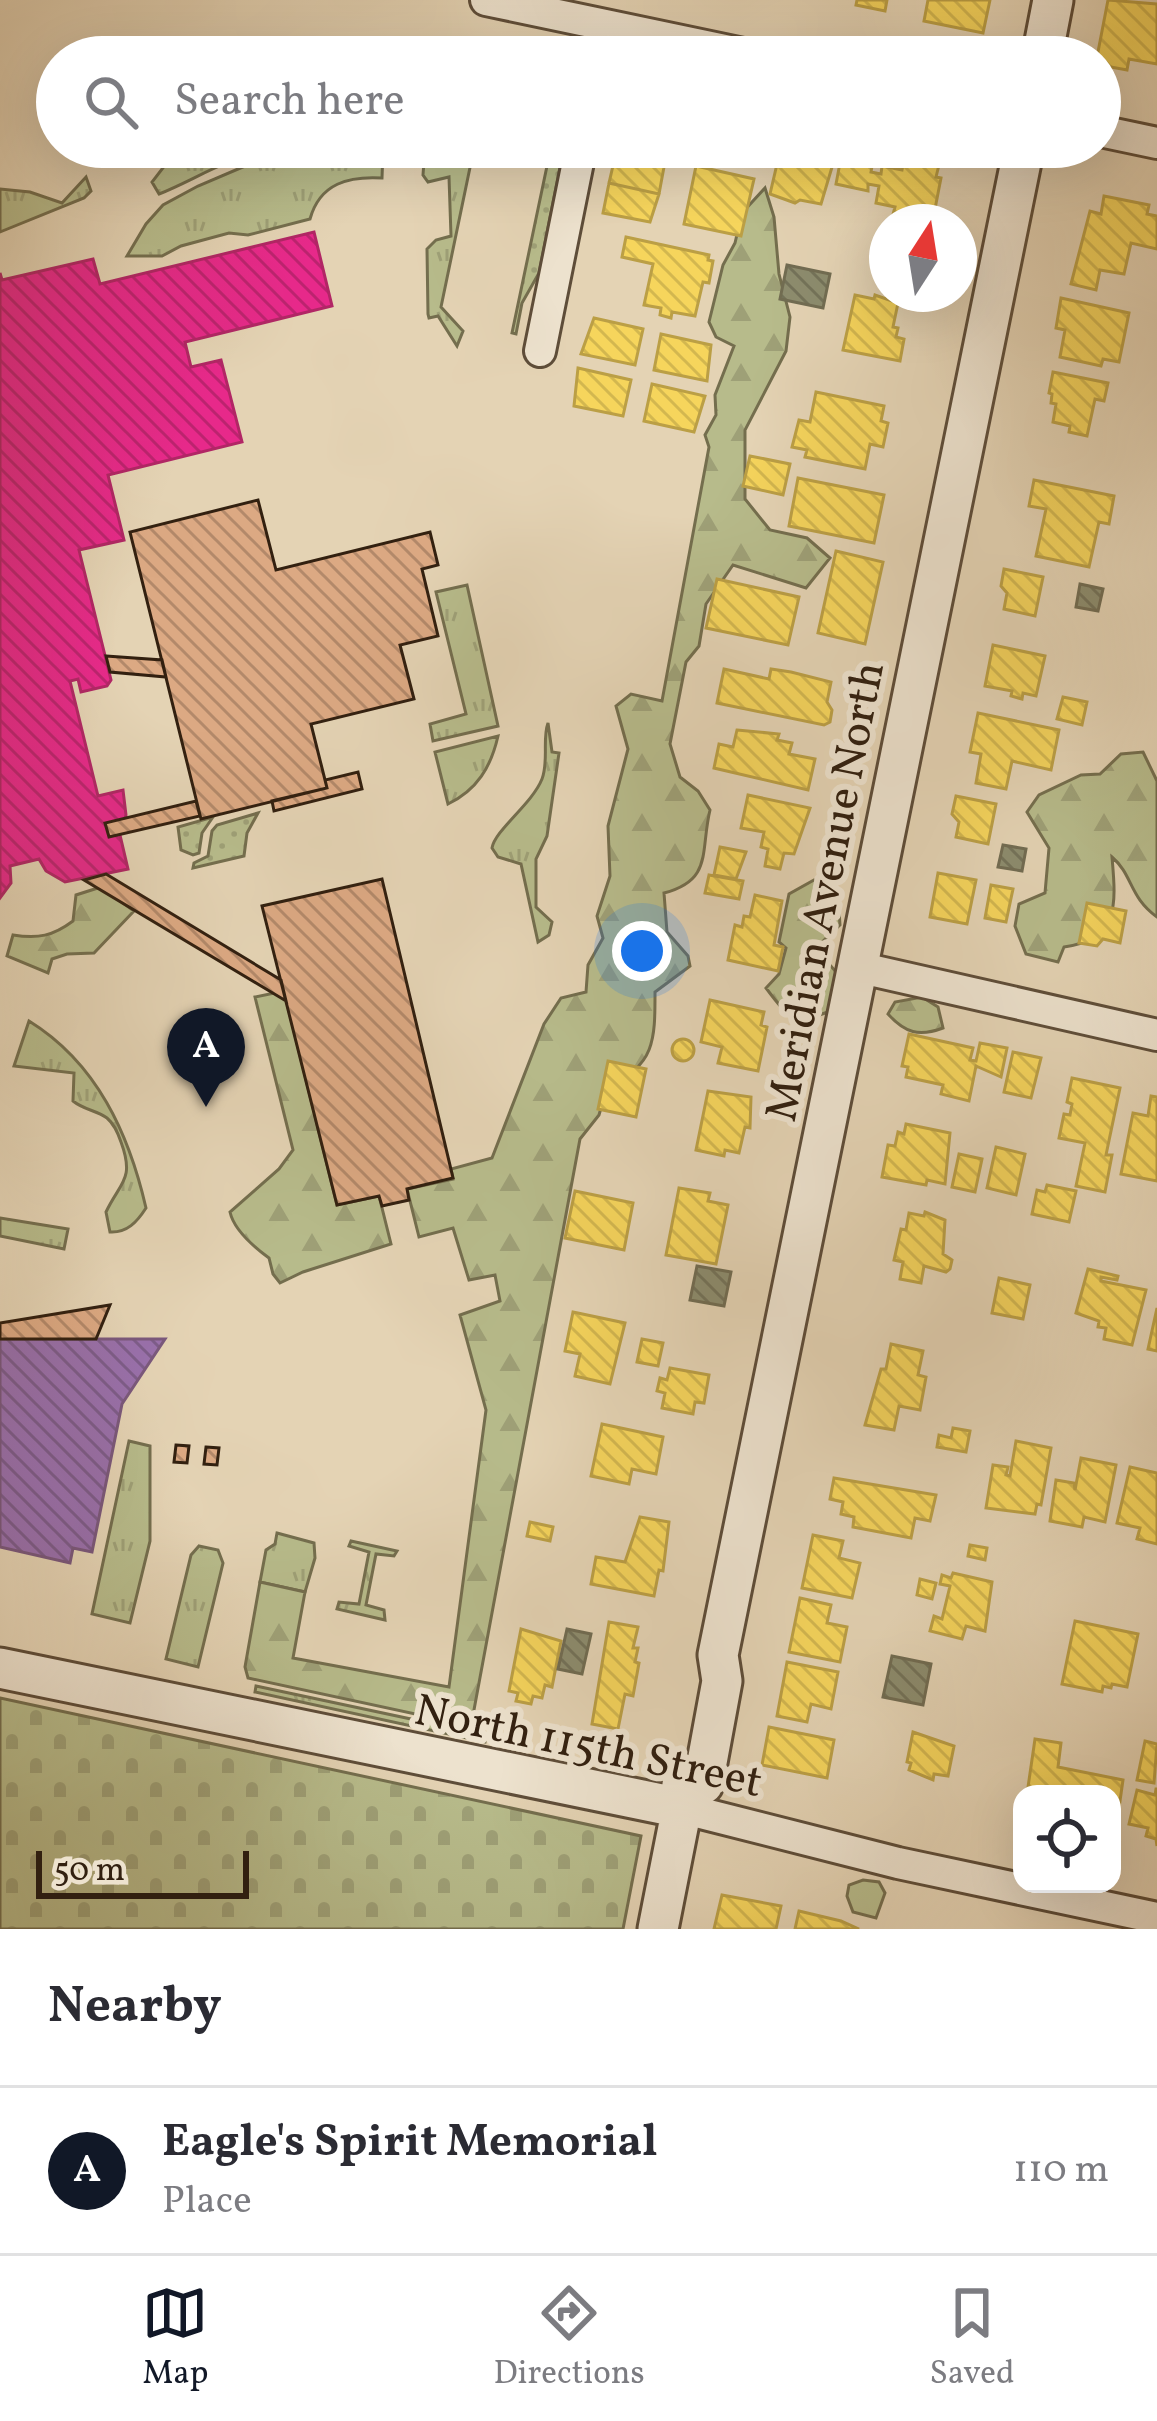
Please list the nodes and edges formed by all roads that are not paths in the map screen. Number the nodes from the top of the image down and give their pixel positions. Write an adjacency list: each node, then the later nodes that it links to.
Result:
1 (486, 0): 3 (street)
2 (1053, 0): 6 (street)
3 (606, 26): 4 (street); 5 (street)
4 (604, 36)
5 (655, 36)
6 (1046, 36)
7 (1121, 135): 8 (street)
8 (1157, 143)
9 (577, 168): 11 (street)
10 (1020, 168): 12 (street, Meridian Avenue North)
11 (540, 351)
12 (857, 967): 13 (street); 15 (street, Meridian Avenue North)
13 (1157, 1034)
14 (0, 1668): 15 (street, North 115th Street)
15 (683, 1802): 16 (street, North 115th Street); 17 (street, Meridian Avenue North)
16 (1157, 1918)
17 (658, 1929)

